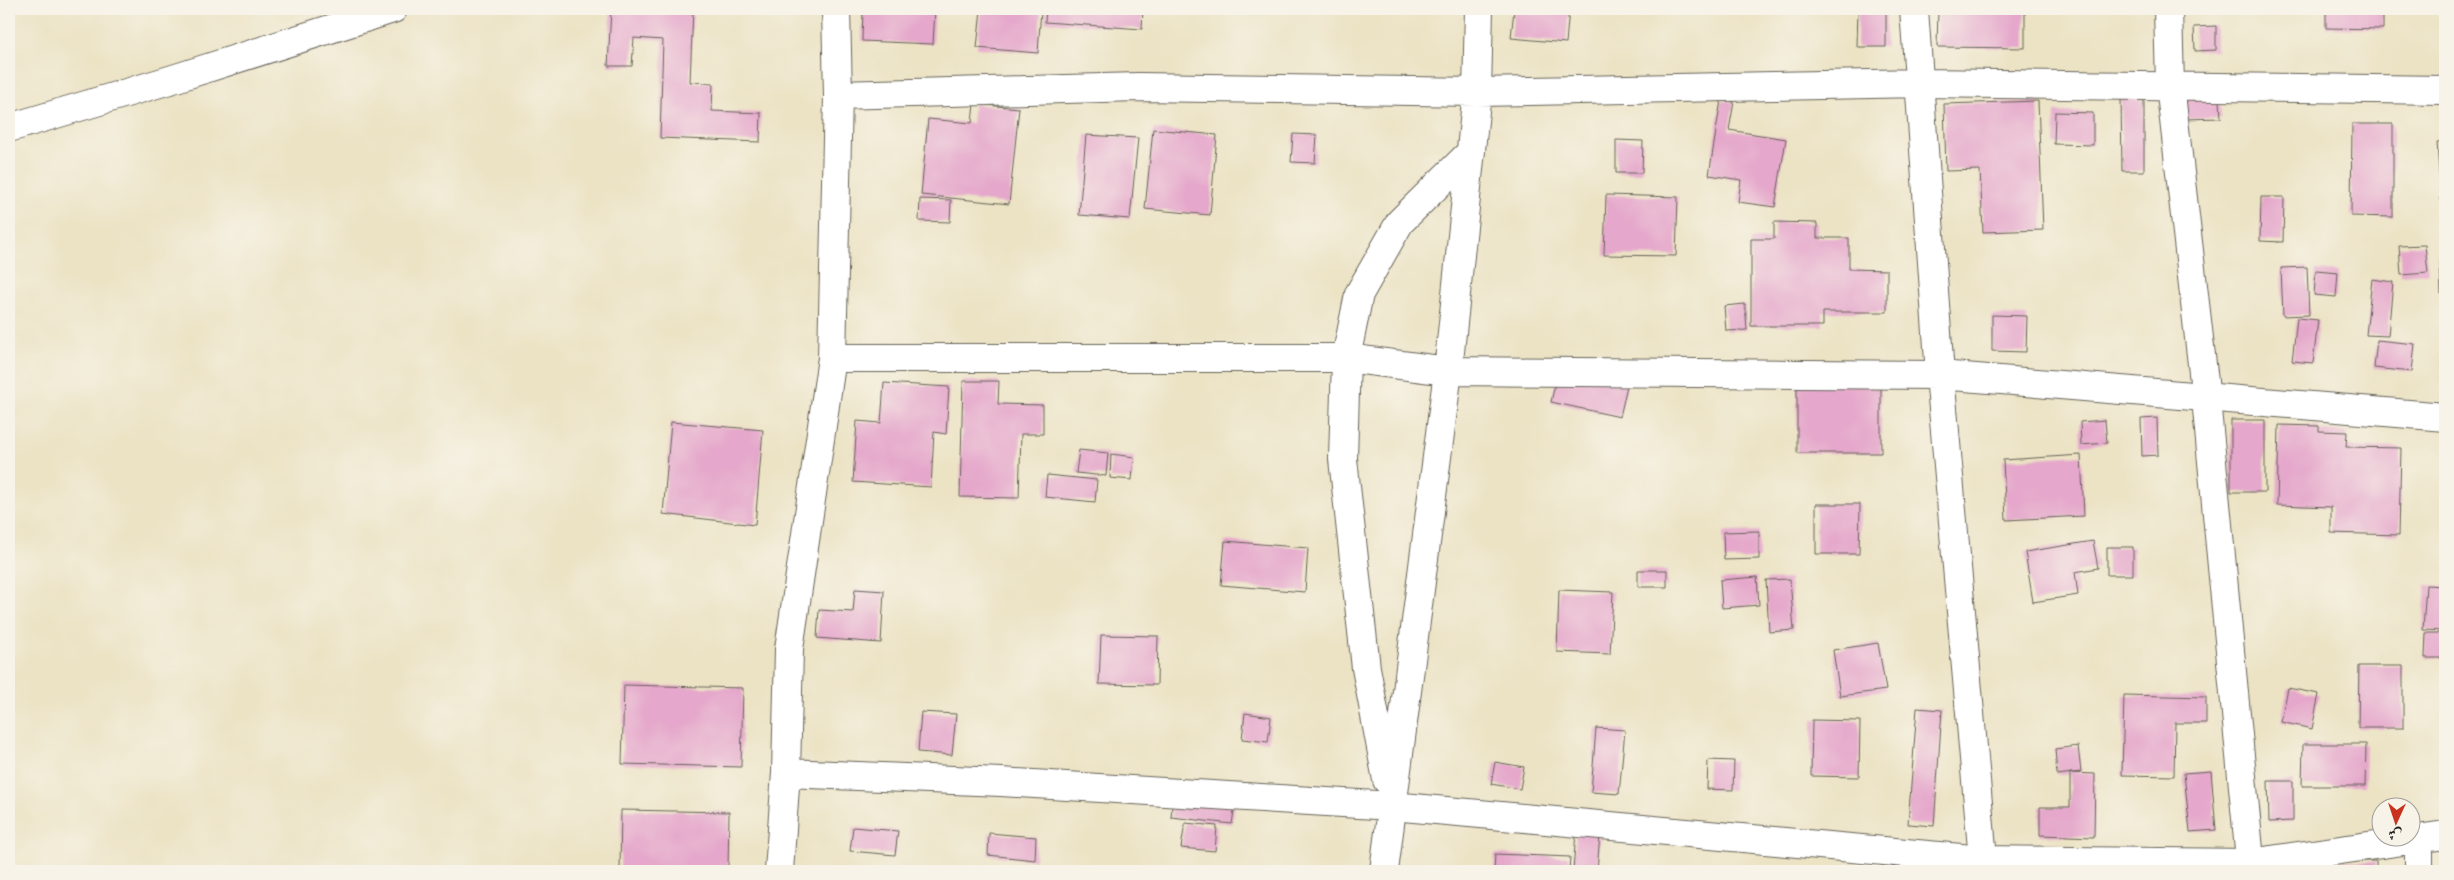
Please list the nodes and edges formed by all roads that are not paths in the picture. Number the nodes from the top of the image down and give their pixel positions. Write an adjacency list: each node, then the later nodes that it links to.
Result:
1 (394, 9): 11 (street)
2 (836, 9): 10 (street)
3 (1479, 9): 9 (street)
4 (1914, 9): 6 (street)
5 (2168, 9): 7 (street)
6 (1920, 83): 7 (street); 9 (street); 16 (street)
7 (2170, 85): 8 (street); 17 (street)
8 (2445, 90)
9 (1477, 92): 10 (street); 12 (street)
10 (838, 95): 13 (street)
11 (9, 128)
12 (1470, 152): 14 (street); 15 (street)
13 (832, 358): 14 (street); 19 (street)
14 (1346, 358): 15 (street); 20 (street)
15 (1448, 371): 16 (street); 20 (street)
16 (1940, 375): 17 (street); 25 (street)
17 (2206, 399): 18 (street); 26 (street)
18 (2445, 417)
19 (786, 773): 20 (street); 27 (street)
20 (1392, 806): 25 (street); 28 (street)
21 (2445, 835): 22 (street)
22 (2422, 839)
23 (2372, 847): 26 (street)
24 (2418, 848): 29 (street)
25 (1984, 866): 26 (street)
26 (2251, 867)
27 (779, 871)
28 (1384, 871)
29 (2419, 871)

